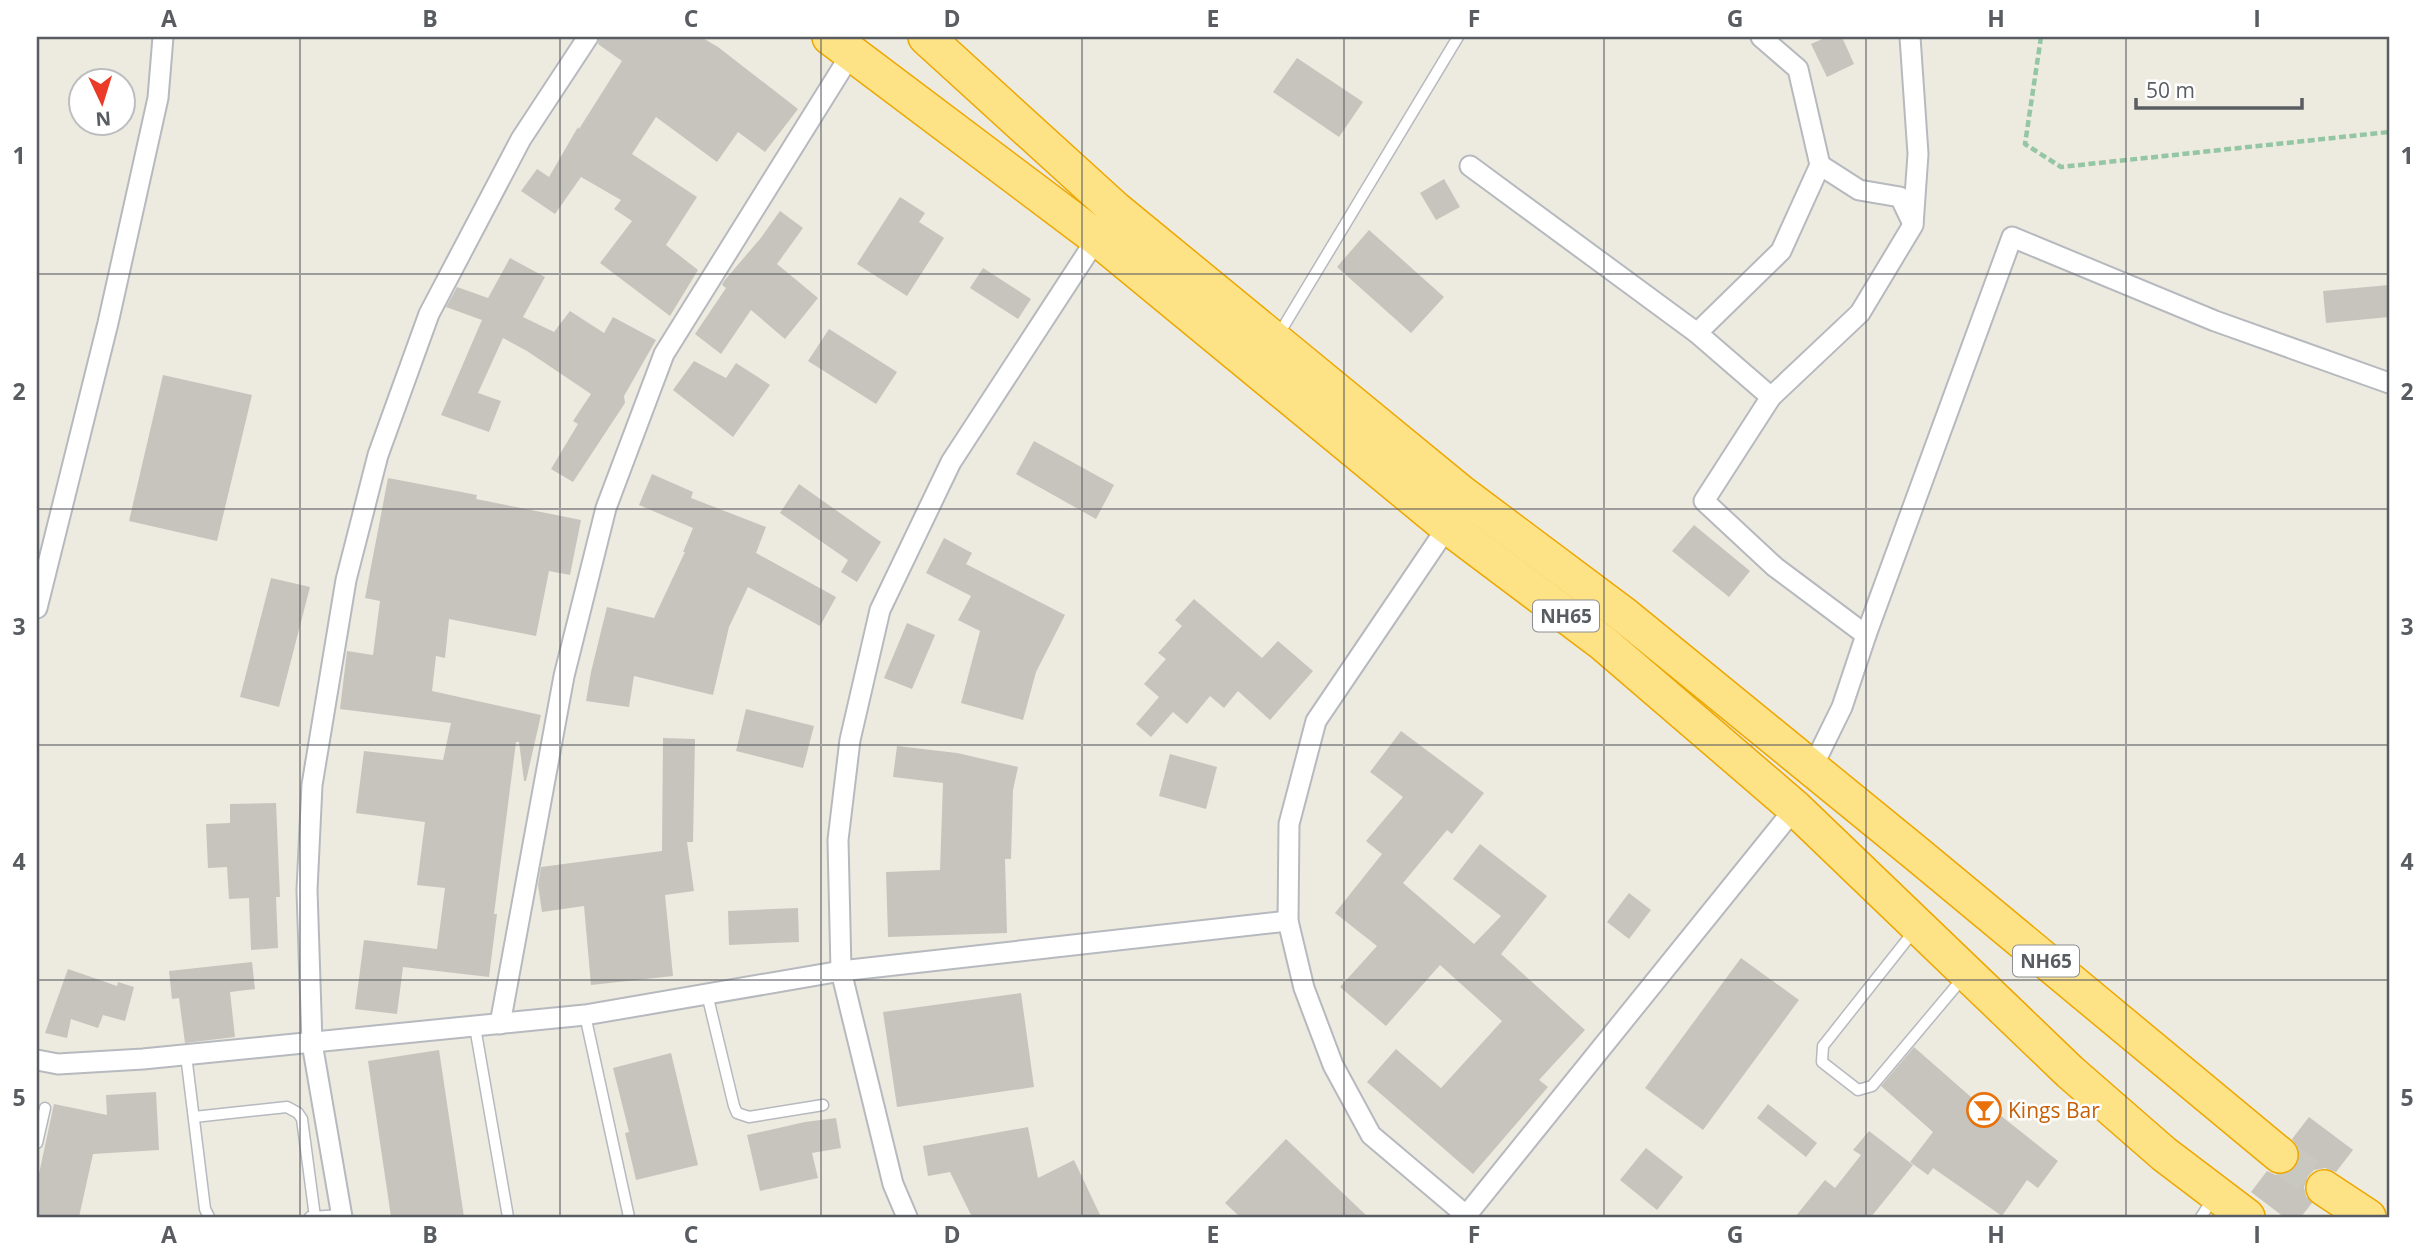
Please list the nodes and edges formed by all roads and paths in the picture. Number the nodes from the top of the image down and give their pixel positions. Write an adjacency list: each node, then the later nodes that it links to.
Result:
1 (163, 37): 19 (street)
2 (588, 37): 31 (street)
3 (926, 37): 15 (highway, NH65)
4 (1458, 37): 15 (lane)
5 (1761, 37): 10 (street)
6 (1910, 37): 12 (street)
7 (2041, 37): 9 (path)
8 (840, 45): 13 (highway, NH65); 29 (street)
9 (2389, 132)
10 (1820, 165): 12 (street); 14 (street)
11 (1470, 166): 14 (street)
12 (1913, 225): 17 (street)
13 (1097, 238): 18 (highway, NH65); 25 (street)
14 (1697, 332): 17 (street)
15 (1275, 341): 21 (highway, NH65)
16 (2389, 383): 20 (street)
17 (1771, 397): 20 (street)
18 (1448, 526): 22 (highway, NH65); 23 (street)
19 (37, 608)
20 (1866, 635): 21 (street)
21 (1812, 768): 38 (highway, NH65)
22 (1795, 808): 24 (highway, NH65); 48 (street)
23 (1288, 920): 25 (street); 48 (street)
24 (1918, 926): 26 (highway, NH65); 26 (lane)
25 (841, 971): 27 (street); 47 (street)
26 (1967, 973): 40 (highway, NH65)
27 (707, 993): 28 (street); 34 (lane)
28 (584, 1015): 29 (street); 46 (lane)
29 (500, 1024): 30 (street)
30 (475, 1027): 31 (street); 45 (lane)
31 (312, 1043): 32 (street); 41 (street)
32 (186, 1055): 33 (street); 36 (lane)
33 (37, 1060)
34 (823, 1105)
35 (45, 1108): 37 (lane)
36 (194, 1117): 42 (lane); 44 (lane)
37 (37, 1143)
38 (2280, 1155)
39 (2323, 1188): 50 (highway)
40 (2208, 1205): 49 (highway, NH65)
41 (342, 1216): 44 (lane)
42 (209, 1217)
43 (310, 1217): 44 (lane)
44 (316, 1217)
45 (508, 1217)
46 (629, 1217)
47 (907, 1217)
48 (1467, 1217)
49 (2247, 1217)
50 (2368, 1217)

